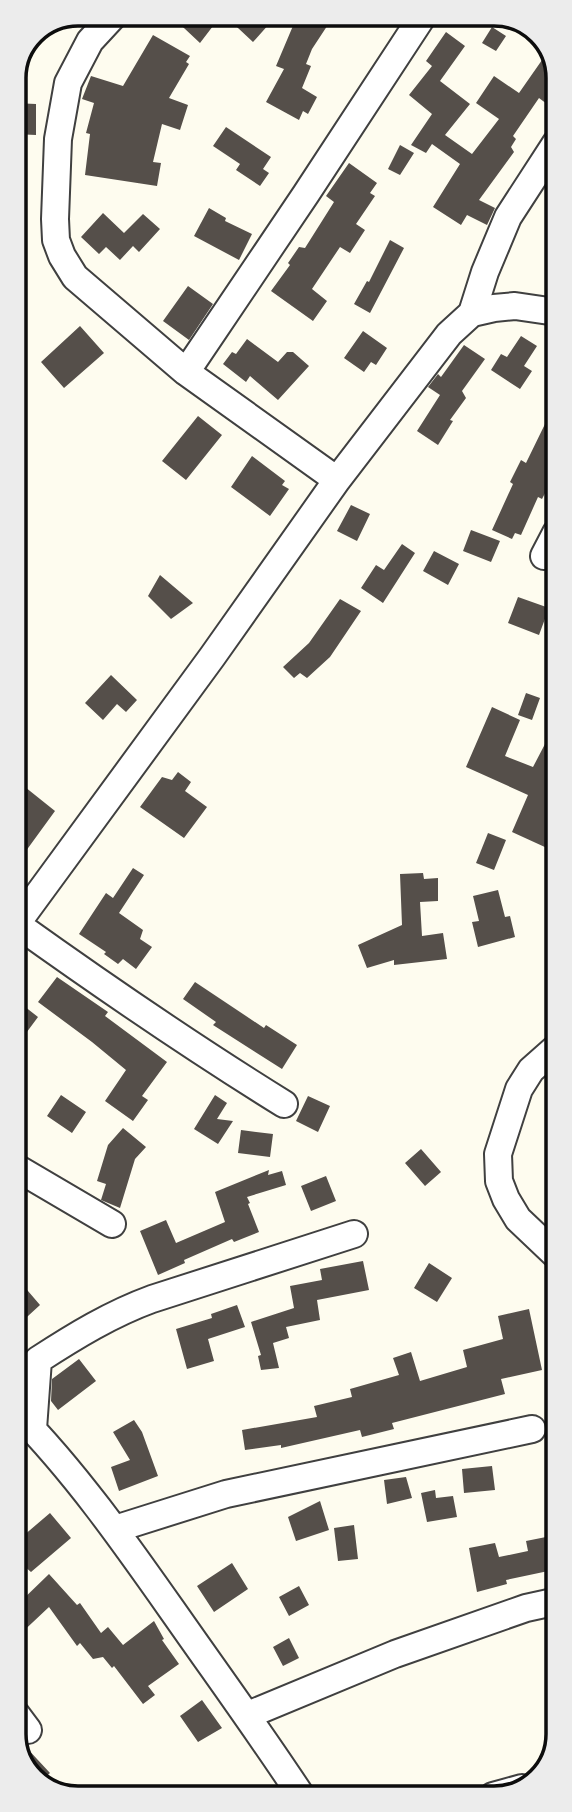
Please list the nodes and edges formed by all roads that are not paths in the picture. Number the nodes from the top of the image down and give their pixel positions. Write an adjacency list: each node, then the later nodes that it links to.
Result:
1 (104, 26): 6 (street)
2 (416, 26): 6 (street)
3 (546, 157): 5 (street)
4 (546, 311): 5 (street)
5 (472, 313): 7 (street)
6 (186, 372): 7 (street)
7 (337, 480): 8 (street)
8 (26, 909)
9 (26, 932): 11 (street)
10 (546, 1057): 15 (street)
11 (284, 1104)
12 (26, 1173): 13 (street)
13 (112, 1224)
14 (355, 1234): 16 (street)
15 (546, 1246)
16 (26, 1411)
17 (26, 1422): 19 (street)
18 (532, 1429): 19 (street)
19 (115, 1529): 21 (street)
20 (546, 1604): 21 (street)
21 (248, 1714): 22 (street)
22 (295, 1786)

